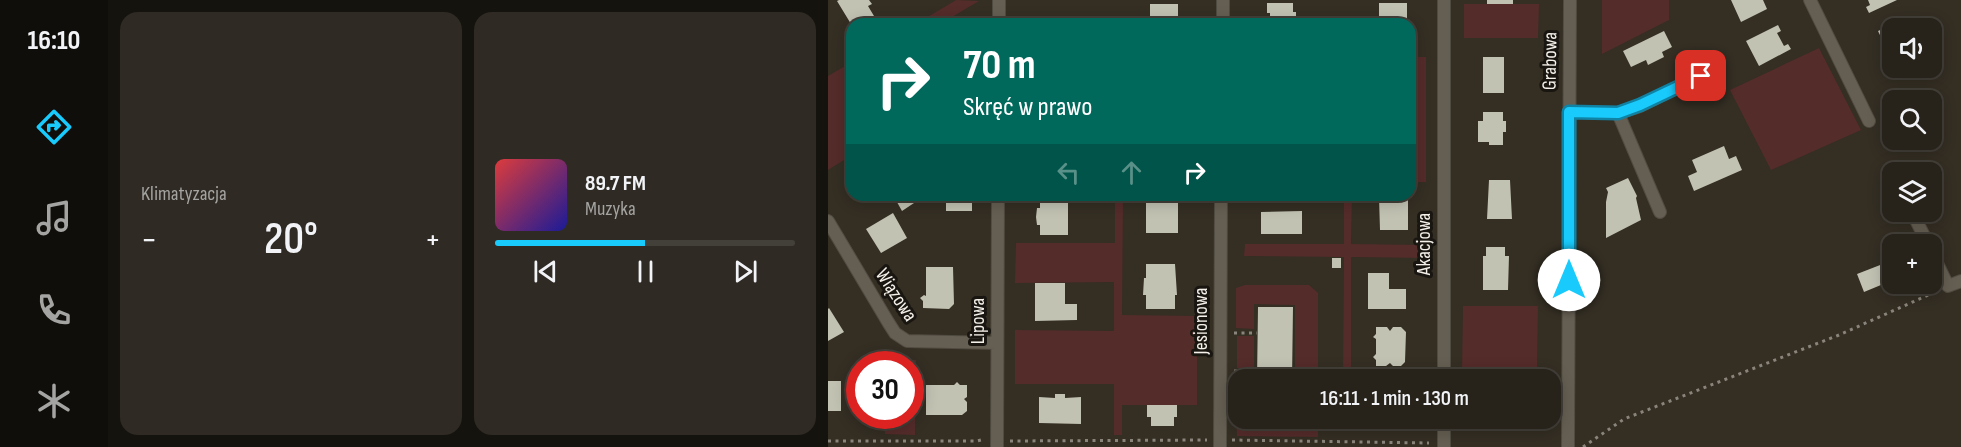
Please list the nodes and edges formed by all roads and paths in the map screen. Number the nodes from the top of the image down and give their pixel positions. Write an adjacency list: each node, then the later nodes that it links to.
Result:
1 (999, 0): 6 (street)
2 (1223, 0): 7 (street)
3 (1444, 0): 22 (street, Akacjowa)
4 (1570, 0): 9 (street, Grabowa)
5 (1810, 0): 11 (street)
6 (999, 18)
7 (1222, 18)
8 (1701, 76): 10 (street)
9 (1569, 112): 10 (street); 32 (street, Grabowa)
10 (1618, 113): 14 (street)
11 (1869, 121)
12 (998, 201): 21 (street, Lipowa)
13 (1221, 201): 27 (street, Jesionowa)
14 (1660, 212)
15 (828, 221): 21 (street, Wiązowa)
16 (1942, 274): 18 (street)
17 (1961, 281): 18 (street)
18 (1948, 286): 33 (path)
19 (1234, 333): 20 (path)
20 (1257, 333)
21 (997, 343): 24 (street, Lipowa)
22 (1444, 369)
23 (1442, 429): 29 (street)
24 (997, 434): 26 (path); 27 (path); 31 (street, Lipowa)
25 (828, 441): 26 (path)
26 (977, 441): 30 (path)
27 (1220, 443): 28 (path)
28 (1428, 445): 29 (path)
29 (1440, 445)
30 (977, 447)
31 (997, 447)
32 (1568, 447)
33 (1583, 447)

